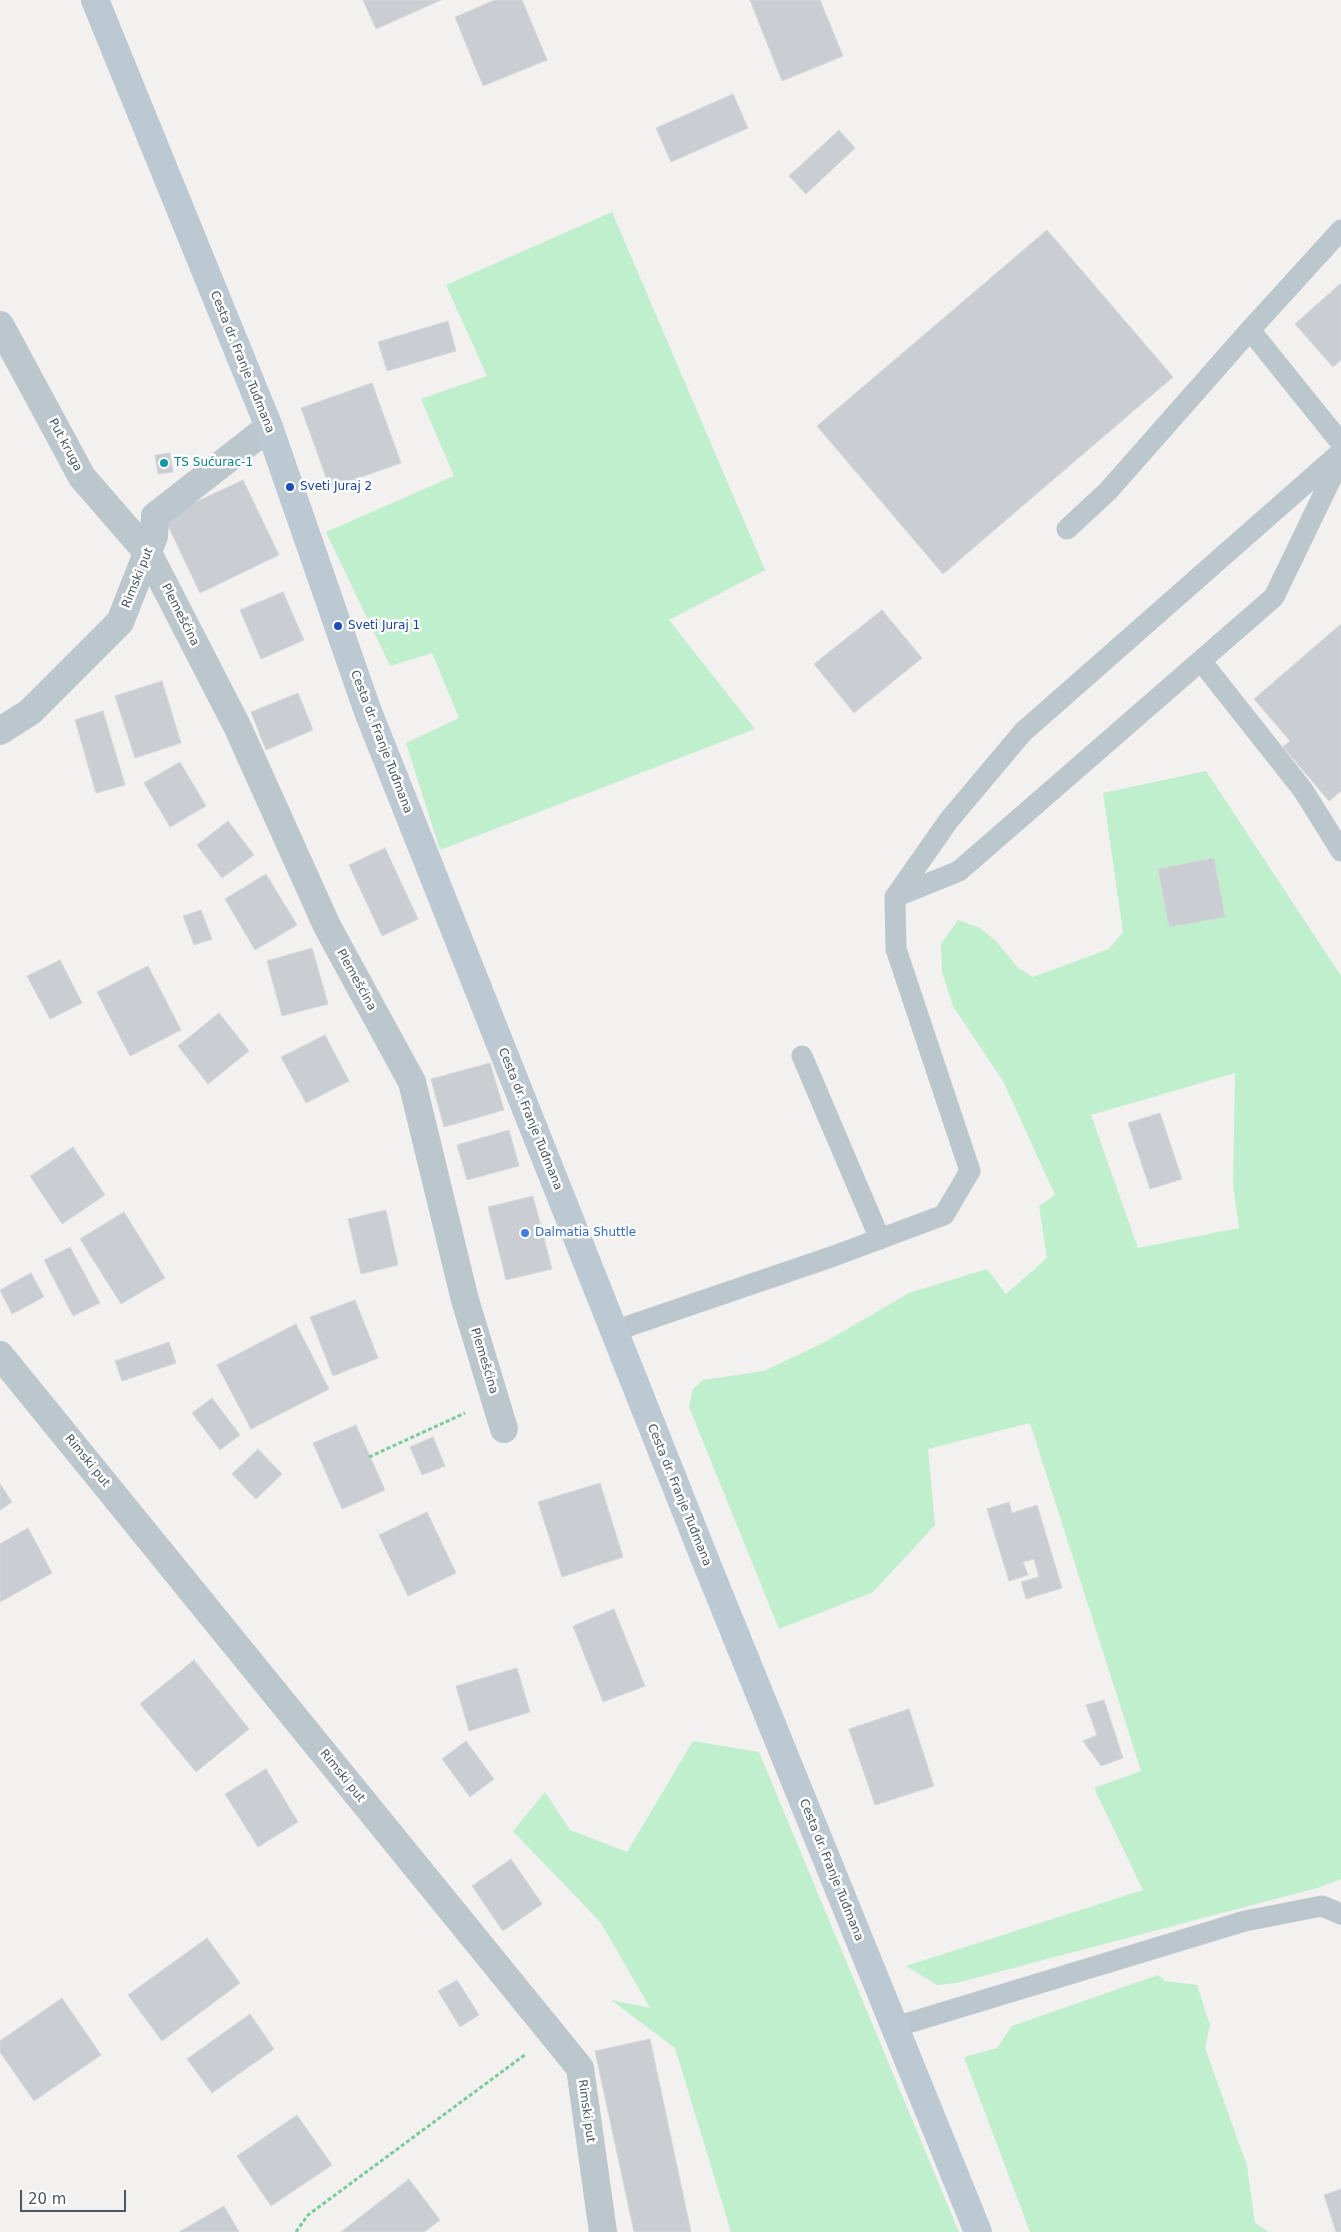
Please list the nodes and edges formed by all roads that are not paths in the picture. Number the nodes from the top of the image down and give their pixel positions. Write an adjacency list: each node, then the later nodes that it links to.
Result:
1 (95, 0): 5 (main road, Cesta dr. Franje Tuđmana)
2 (1341, 230): 4 (lane)
3 (0, 325): 10 (street, Put kruga)
4 (1250, 330): 6 (lane); 9 (lane)
5 (269, 427): 10 (street, Rimski put); 17 (main road, Cesta dr. Franje Tuđmana)
6 (1341, 442)
7 (1341, 452): 14 (lane)
8 (1341, 458): 11 (lane)
9 (1067, 529)
10 (148, 553): 12 (street, Rimski put); 19 (street, Plemešćina)
11 (1202, 662): 13 (lane); 14 (lane)
12 (0, 731)
13 (1341, 851)
14 (895, 897): 16 (lane)
15 (802, 1056): 16 (lane)
16 (880, 1239): 17 (lane)
17 (614, 1332): 21 (main road, Cesta dr. Franje Tuđmana)
18 (0, 1355): 22 (street, Rimski put)
19 (504, 1429)
20 (1341, 1914): 21 (lane)
21 (895, 2027): 23 (main road, Cesta dr. Franje Tuđmana)
22 (603, 2232)
23 (978, 2232)

